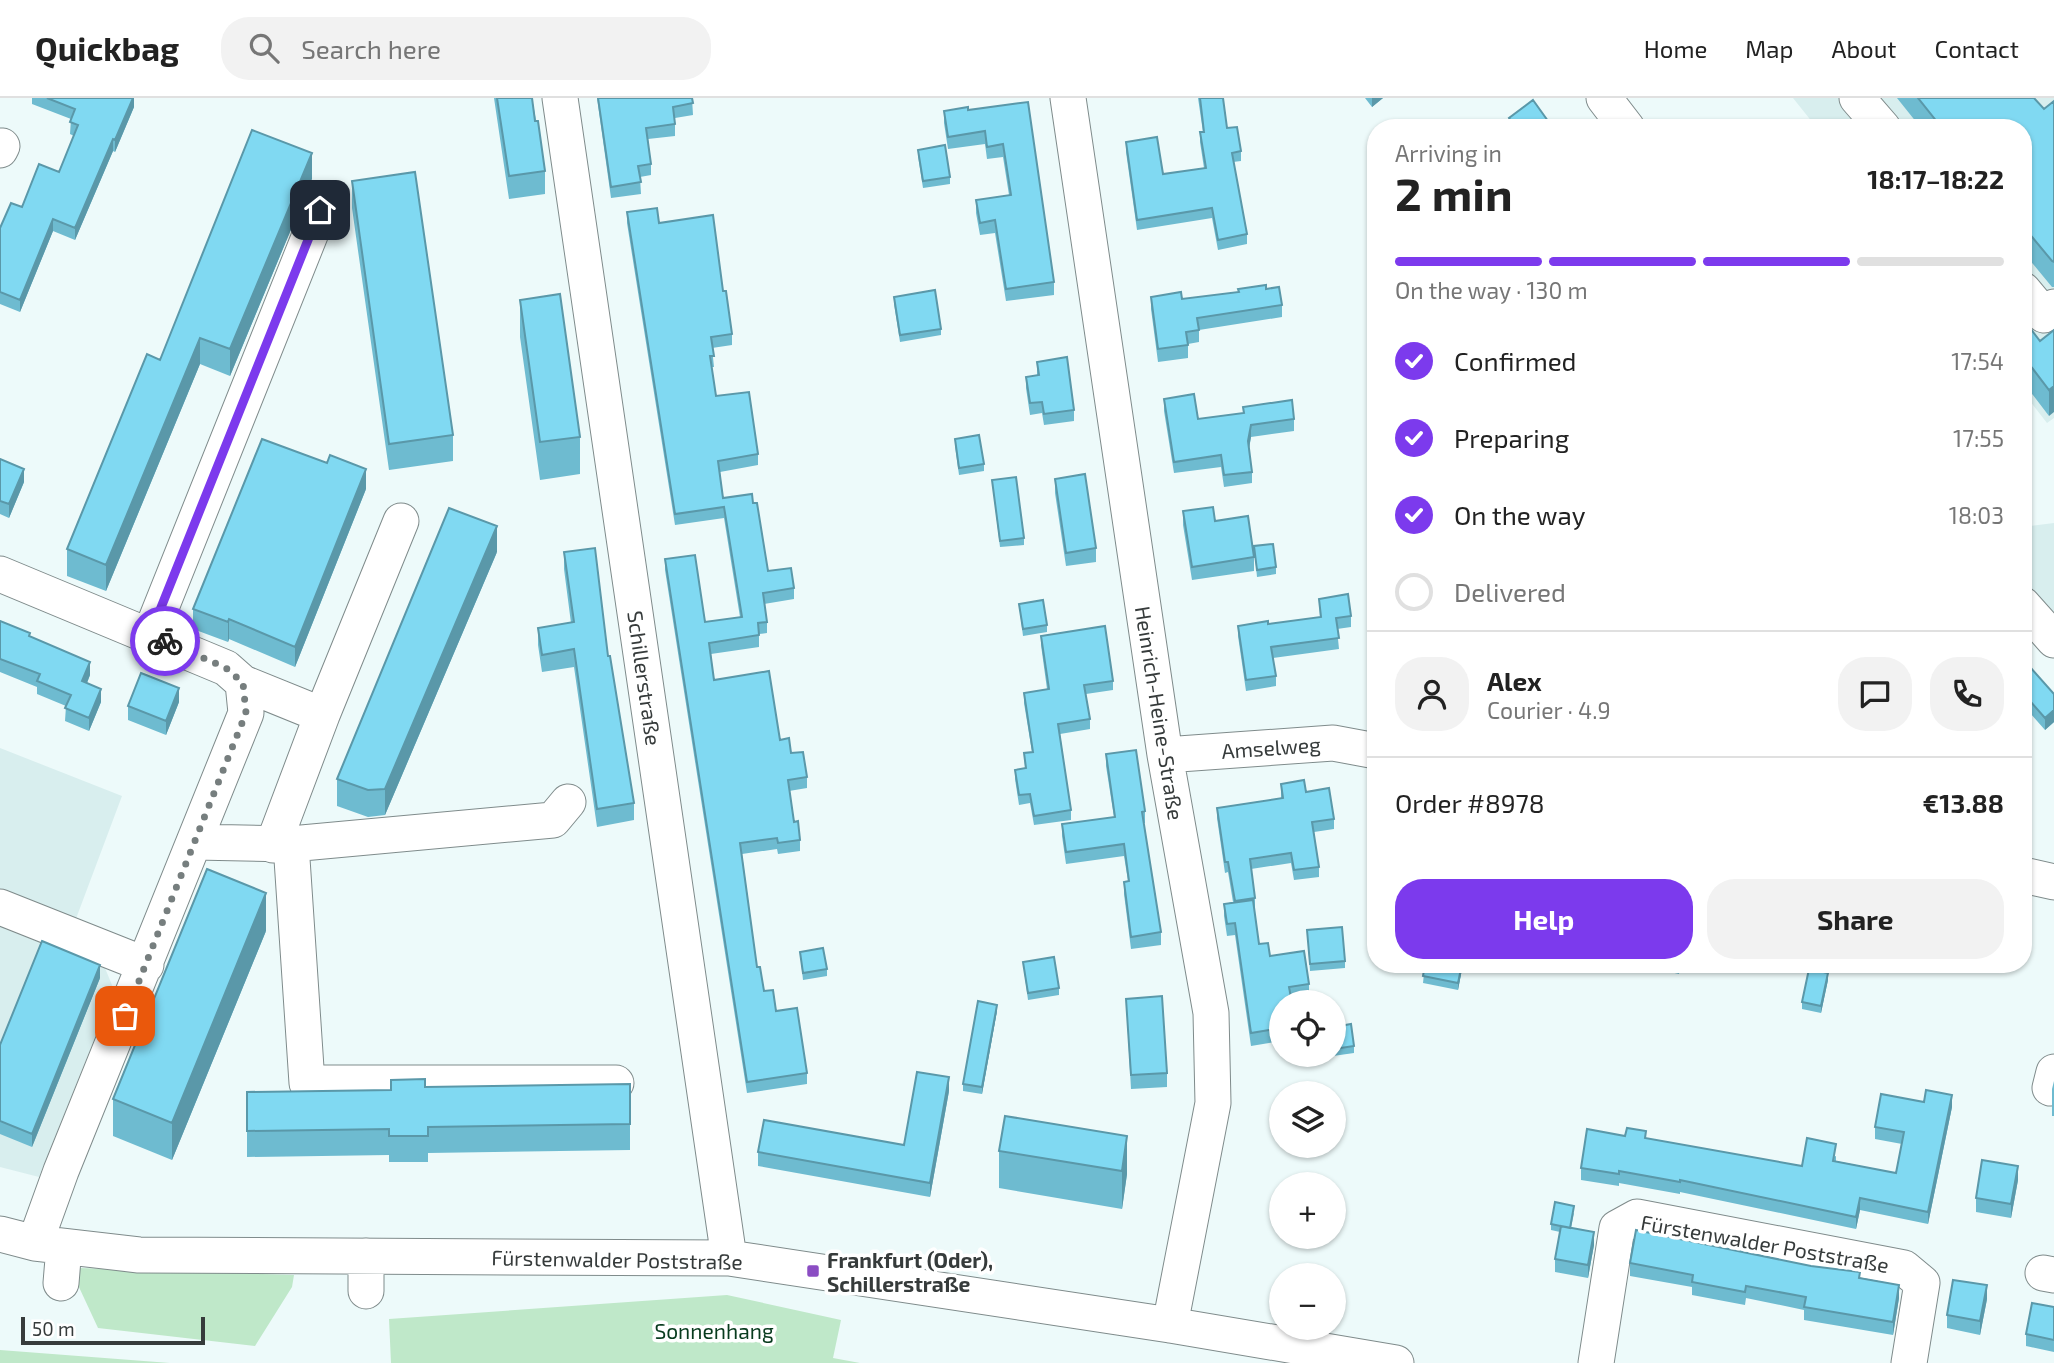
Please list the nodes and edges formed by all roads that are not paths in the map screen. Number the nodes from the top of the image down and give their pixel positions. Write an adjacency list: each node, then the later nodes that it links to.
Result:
1 (560, 98): 30 (street, Schillerstraße)
2 (1068, 98): 18 (street, Heinrich-Heine-Straße)
3 (1604, 98): 5 (street)
4 (1857, 98): 6 (street)
5 (1620, 119)
6 (1874, 119)
7 (320, 210): 13 (street)
8 (2032, 301): 9 (street)
9 (2054, 307)
10 (401, 521): 16 (street)
11 (0, 573): 13 (street)
12 (2032, 616): 14 (street)
13 (150, 635): 15 (street)
14 (2054, 640)
15 (243, 683): 16 (street); 20 (street)
16 (322, 715): 21 (street)
17 (1367, 749): 18 (street, Amselweg)
18 (1165, 755): 33 (street, Heinrich-Heine-Straße)
19 (568, 802): 21 (street)
20 (195, 842): 21 (street); 25 (street)
21 (282, 844): 26 (street)
22 (2032, 877): 23 (street)
23 (2054, 881)
24 (0, 907): 25 (street)
25 (146, 965): 28 (street)
26 (617, 1083)
27 (0, 1234): 28 (street, Fürstenwalder Poststraße)
28 (49, 1245): 29 (street, Fürstenwalder Poststraße); 31 (street)
29 (366, 1256): 30 (street, Fürstenwalder Poststraße); 32 (street)
30 (729, 1258): 33 (street, Fürstenwalder Poststraße)
31 (61, 1283)
32 (366, 1291)
33 (1170, 1325): 34 (street, Fürstenwalder Poststraße)
34 (1396, 1363)
35 (1595, 1363): 36 (street, Fürstenwalder Poststraße)
36 (1909, 1363)

